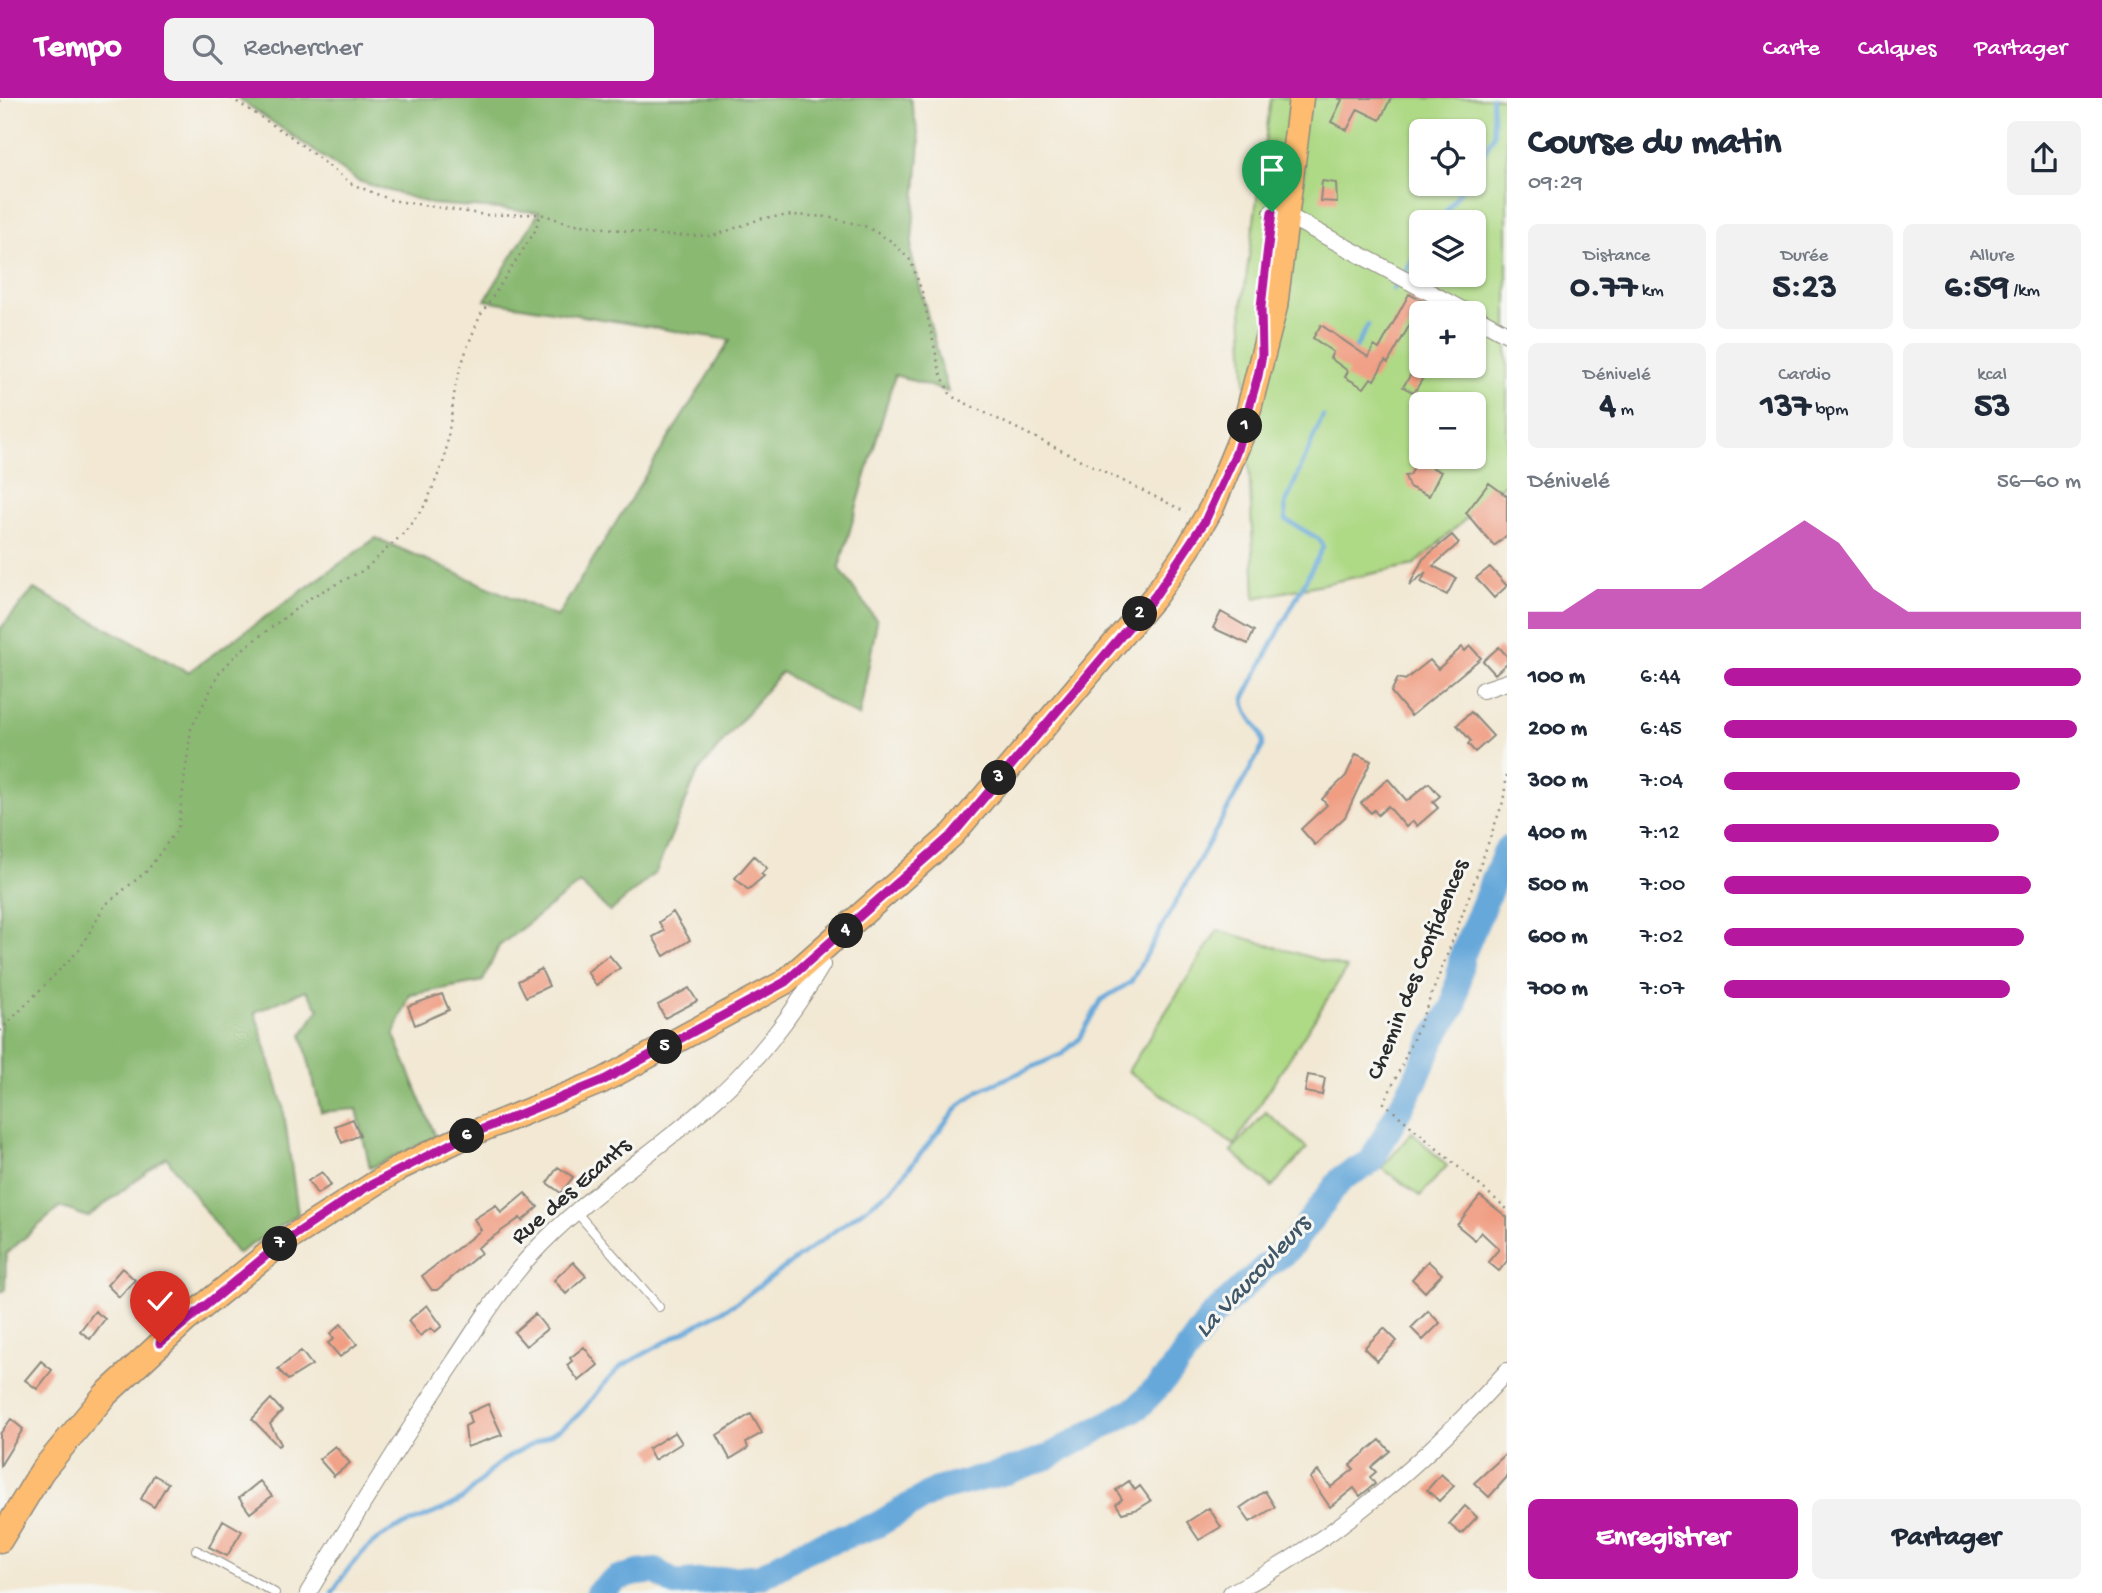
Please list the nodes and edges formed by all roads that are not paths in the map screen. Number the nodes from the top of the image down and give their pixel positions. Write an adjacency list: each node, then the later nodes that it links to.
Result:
1 (1287, 98): 3 (main road)
2 (1301, 98): 3 (main road)
3 (1280, 214): 4 (street); 9 (main road)
4 (1445, 301)
5 (1486, 323): 6 (street)
6 (1507, 334)
7 (1507, 682): 8 (street)
8 (1483, 690)
9 (817, 957): 10 (street, Rue des Ecants); 13 (main road)
10 (577, 1213): 11 (lane); 16 (street, Rue des Ecants)
11 (659, 1307)
12 (1507, 1371): 17 (street)
13 (0, 1540)
14 (196, 1550): 15 (lane)
15 (275, 1593)
16 (308, 1593)
17 (1231, 1593)

